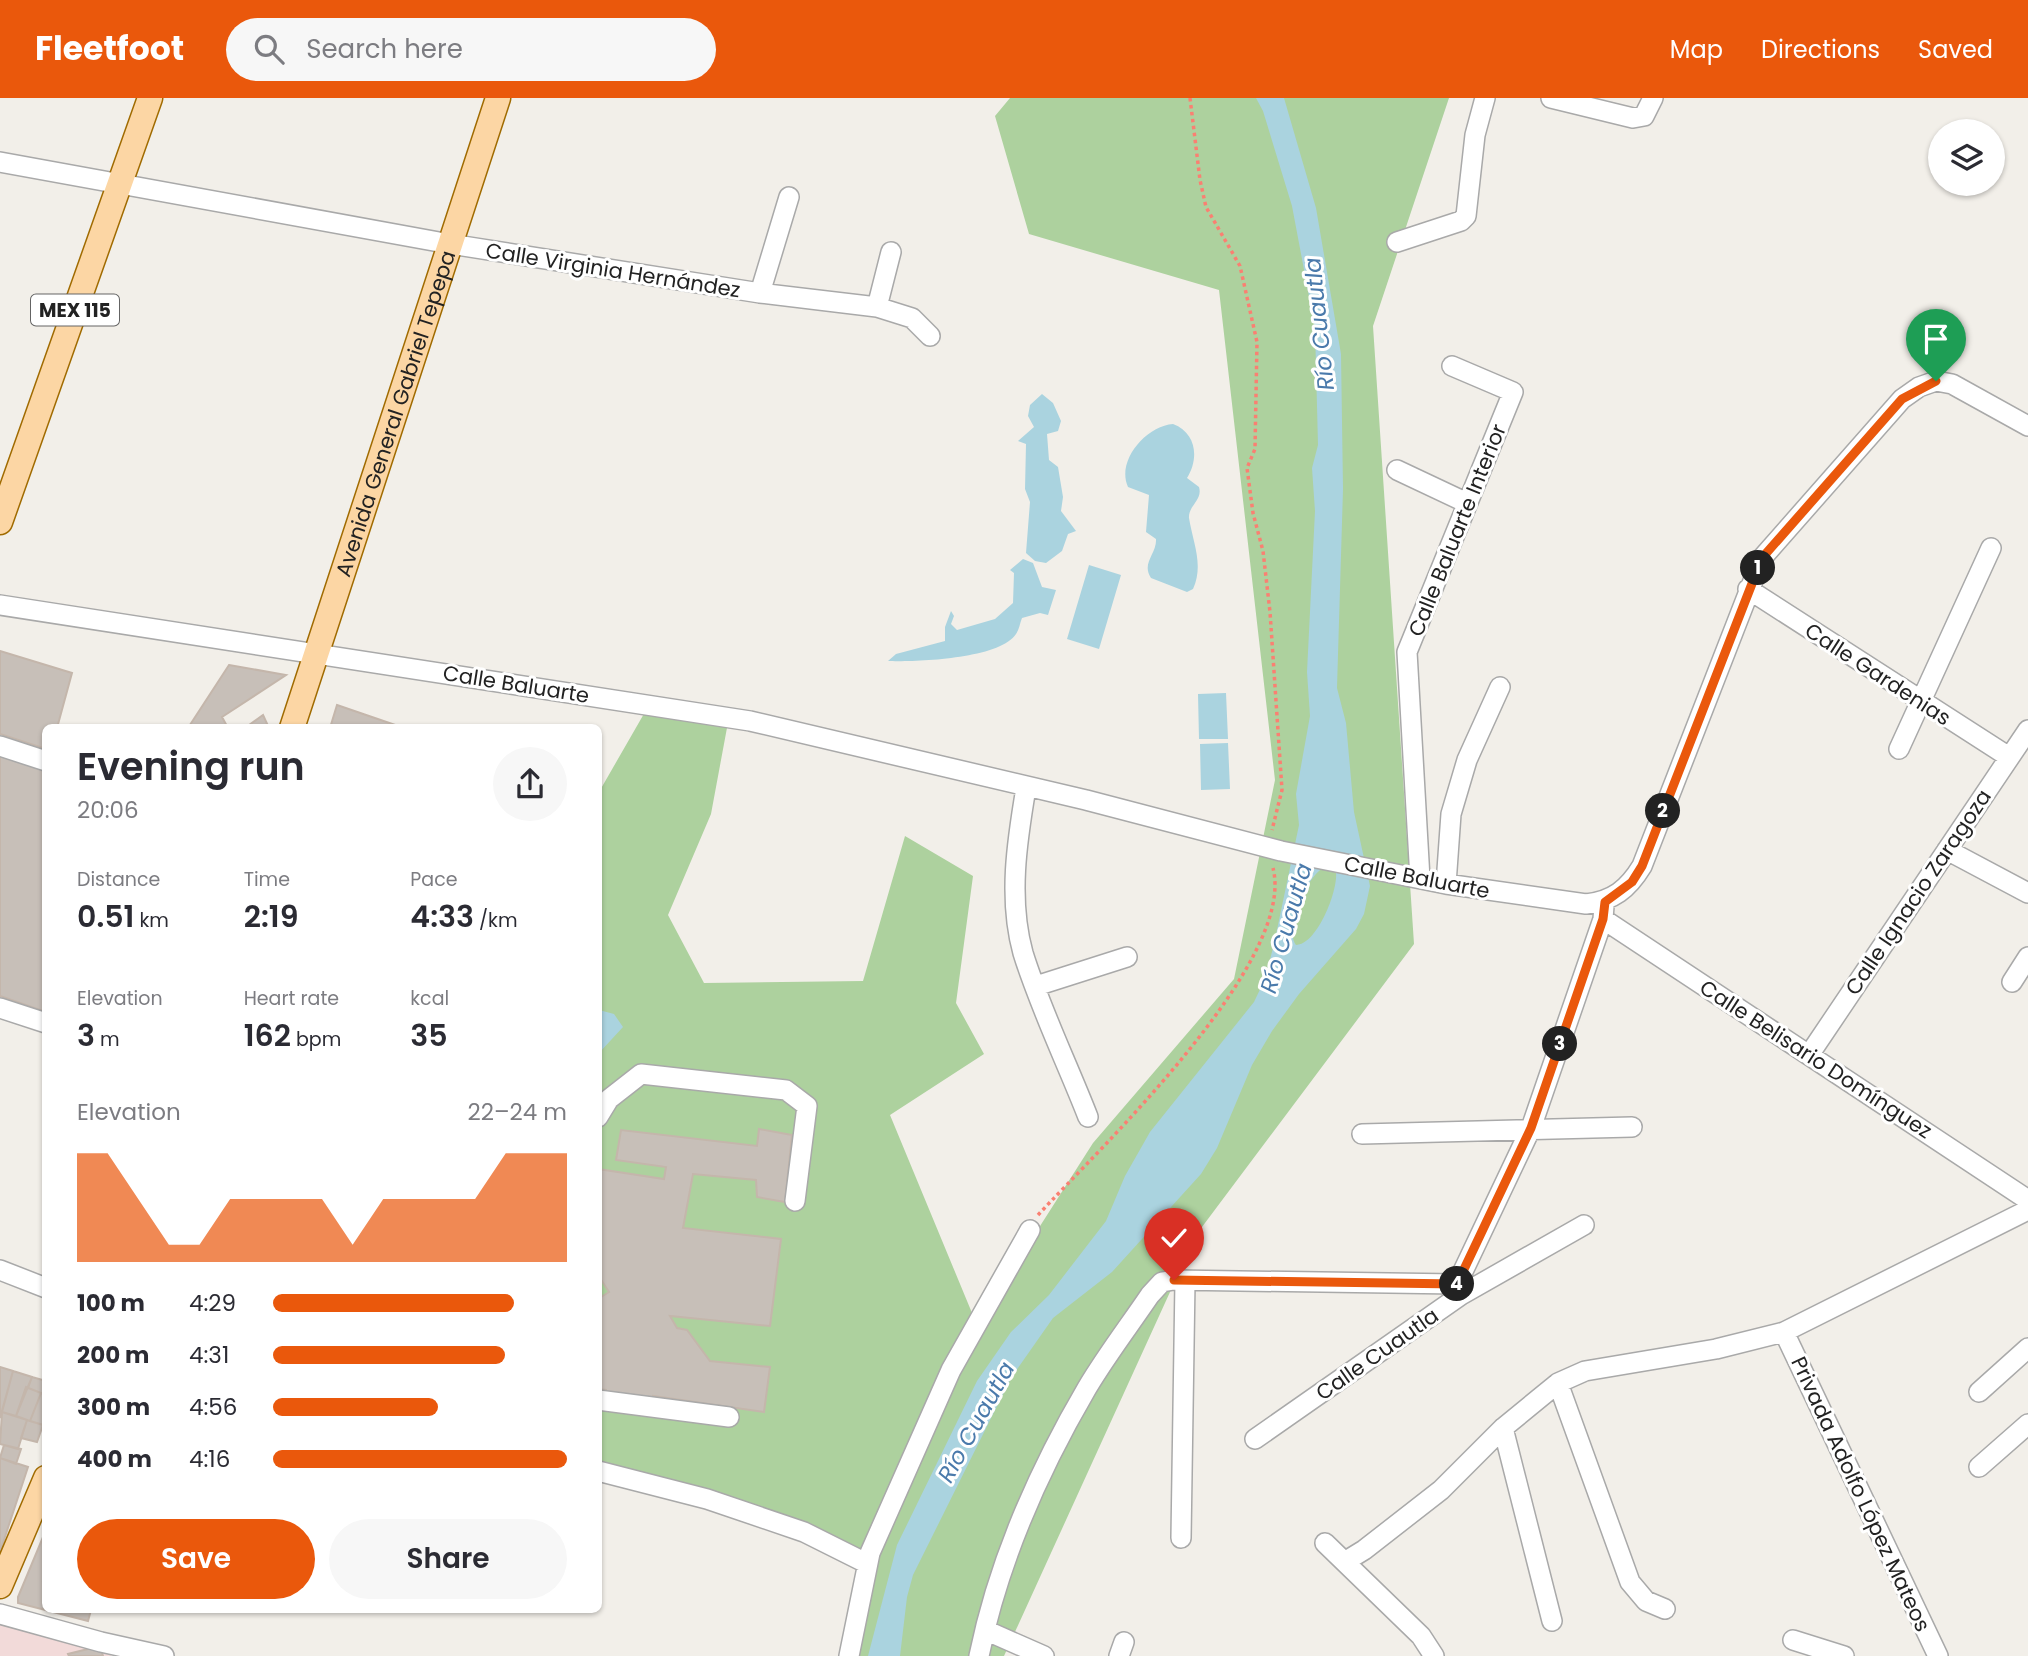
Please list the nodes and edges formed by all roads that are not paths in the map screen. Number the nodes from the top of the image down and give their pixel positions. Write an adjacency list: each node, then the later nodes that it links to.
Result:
1 (150, 98): 7 (main road, MEX 115)
2 (498, 98): 10 (main road, Avenida General Gabriel Tepepa)
3 (1485, 98): 9 (street)
4 (1551, 98): 5 (street)
5 (1653, 98)
6 (0, 162): 7 (street, Calle Virginia Hernández)
7 (120, 182): 10 (street, Calle Virginia Hernández); 19 (main road, MEX 115)
8 (789, 197): 12 (street)
9 (1397, 242)
10 (450, 244): 12 (street, Calle Virginia Hernández); 23 (main road, Avenida General Gabriel Tepepa)
11 (891, 251): 13 (street)
12 (760, 293): 13 (street, Calle Virginia Hernández)
13 (877, 307): 14 (street, Calle Virginia Hernández)
14 (930, 336)
15 (1452, 366): 18 (street, Calle Baluarte Interior)
16 (2028, 426): 21 (street)
17 (1397, 470): 18 (street)
18 (1467, 503): 34 (street, Calle Baluarte Interior)
19 (0, 522)
20 (1992, 548): 25 (street)
21 (1748, 589): 25 (street, Calle Gardenias); 37 (street)
22 (0, 605): 23 (street, Calle Baluarte)
23 (316, 652): 26 (main road, Avenida General Gabriel Tepepa); 32 (street, Calle Baluarte)
24 (1500, 687): 35 (street)
25 (1920, 702): 29 (street); 30 (street, Calle Gardenias)
26 (293, 724)
27 (2028, 730): 30 (street, Calle Ignacio Zaragoza)
28 (0, 746): 31 (street)
29 (1899, 749)
30 (2009, 757): 33 (street, Calle Ignacio Zaragoza)
31 (42, 760)
32 (1026, 788): 34 (street, Calle Baluarte); 41 (street)
33 (1947, 850): 36 (street); 44 (street, Calle Ignacio Zaragoza)
34 (1420, 879): 35 (street, Calle Baluarte)
35 (1446, 884): 37 (street, Calle Baluarte)
36 (2028, 892)
37 (1604, 910): 44 (street, Calle Belisario Domínguez); 48 (street, Calle Cuautla)
38 (1128, 957): 41 (street)
39 (2028, 957): 40 (street)
40 (2011, 982)
41 (1036, 986): 46 (street)
42 (0, 1008): 43 (street)
43 (42, 1022)
44 (1809, 1055): 50 (street, Calle Belisario Domínguez)
45 (602, 1110): 51 (street)
46 (1088, 1117)
47 (1632, 1127): 48 (street)
48 (1531, 1128): 49 (street); 58 (street, Calle Cuautla)
49 (1362, 1134)
50 (2028, 1200)
51 (795, 1201)
52 (2028, 1210): 59 (street)
53 (1584, 1225): 58 (street)
54 (1030, 1230): 74 (street)
55 (0, 1270): 57 (street)
56 (1185, 1281): 58 (street); 71 (street); 79 (street)
57 (42, 1286)
58 (1459, 1290): 67 (street, Calle Cuautla)
59 (1784, 1332): 61 (street); 87 (street, Privada Adolfo López Mateos)
60 (2028, 1348): 62 (street)
61 (1558, 1383): 66 (street); 76 (street)
62 (1979, 1392)
63 (602, 1401): 64 (street)
64 (729, 1417)
65 (2028, 1424): 68 (street)
66 (1503, 1428): 73 (street); 78 (street)
67 (1255, 1439)
68 (1979, 1467)
69 (602, 1472): 74 (street)
70 (42, 1487): 75 (main road)
71 (1181, 1538)
72 (1325, 1543): 73 (street)
73 (1346, 1561): 85 (street)
74 (866, 1563): 82 (street)
75 (0, 1586)
76 (1665, 1609)
77 (0, 1614): 81 (street)
78 (1552, 1621)
79 (985, 1630): 83 (street); 84 (street)
80 (1793, 1640): 86 (street)
81 (164, 1656)
82 (849, 1656)
83 (979, 1656)
84 (1044, 1656)
85 (1434, 1656)
86 (1844, 1656)
87 (1938, 1656)

